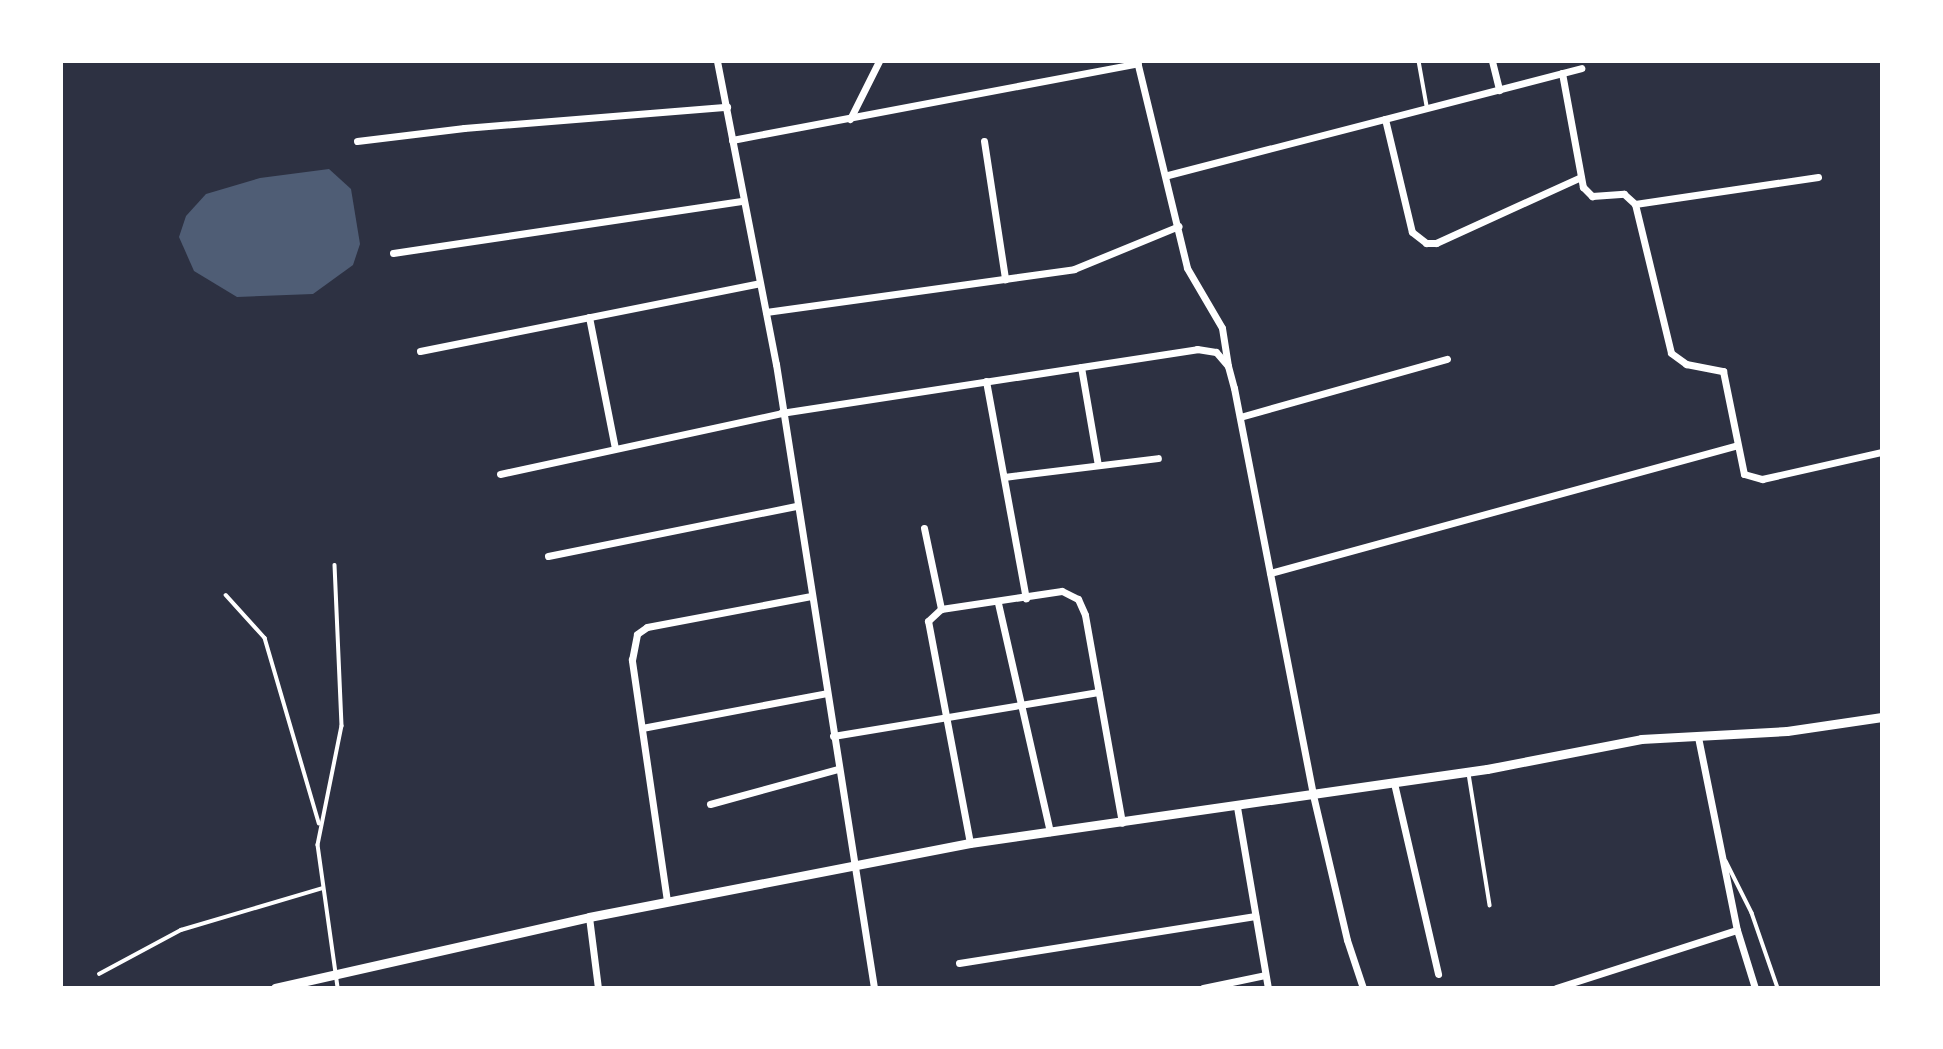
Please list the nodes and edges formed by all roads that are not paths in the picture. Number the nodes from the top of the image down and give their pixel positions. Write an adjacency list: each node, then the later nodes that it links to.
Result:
1 (717, 61): 9 (street)
2 (879, 61): 11 (street)
3 (1419, 61): 10 (lane)
4 (1492, 61): 8 (street)
5 (1137, 62): 11 (street); 16 (street)
6 (1581, 68): 7 (street)
7 (1562, 73): 8 (street); 17 (street)
8 (1499, 90): 10 (street)
9 (727, 107): 13 (street); 14 (street)
10 (1427, 108): 12 (street)
11 (850, 119): 13 (street)
12 (1385, 119): 16 (street); 17 (street)
13 (732, 140): 19 (street)
14 (357, 141)
15 (984, 141): 23 (street)
16 (1168, 175): 21 (street)
17 (1581, 177): 20 (street)
18 (1818, 177): 20 (street)
19 (743, 201): 22 (street); 24 (street)
20 (1635, 204): 34 (street)
21 (1178, 226): 23 (street); 29 (street)
22 (393, 253)
23 (1005, 279): 25 (street)
24 (759, 283): 25 (street); 26 (street)
25 (766, 312): 32 (street)
26 (589, 317): 27 (street); 35 (street)
27 (419, 351)
28 (1447, 359): 33 (street)
29 (1228, 366): 30 (street); 33 (street)
30 (1081, 367): 31 (street); 38 (street)
31 (986, 382): 32 (street); 40 (street)
32 (781, 413): 35 (street); 41 (street)
33 (1240, 417): 45 (street)
34 (1735, 446): 36 (street); 45 (street)
35 (614, 448): 39 (street)
36 (1882, 452)
37 (1158, 458): 38 (street)
38 (1098, 466): 40 (street)
39 (500, 474)
40 (1004, 477): 48 (street)
41 (796, 506): 43 (street); 47 (street)
42 (924, 528): 50 (street)
43 (548, 556)
44 (335, 565): 66 (lane)
45 (1270, 573): 62 (street)
46 (226, 595): 66 (lane)
47 (811, 596): 52 (street); 56 (street)
48 (1026, 598): 49 (street); 51 (street)
49 (998, 603): 50 (street); 53 (street)
50 (940, 609): 54 (street)
51 (1098, 692): 53 (street); 65 (street)
52 (827, 693): 56 (street); 57 (street)
53 (1021, 701): 54 (street); 67 (street)
54 (943, 715): 57 (street); 68 (street)
55 (1882, 717): 58 (street)
56 (642, 728): 72 (street)
57 (833, 736): 59 (street)
58 (1698, 737): 60 (street); 69 (street)
59 (838, 769): 63 (street); 70 (street)
60 (1469, 771): 61 (street); 73 (lane)
61 (1394, 783): 62 (street); 80 (street)
62 (1313, 795): 64 (street); 88 (street)
63 (710, 804)
64 (1237, 807): 65 (street); 74 (street)
65 (1122, 823): 67 (street)
66 (320, 825): 71 (lane)
67 (1050, 832): 68 (street)
68 (971, 844): 70 (street)
69 (1720, 850): 76 (street); 91 (lane)
70 (852, 864): 72 (street); 85 (street)
71 (323, 888): 78 (lane); 79 (lane)
72 (667, 901): 75 (street)
73 (1489, 905)
74 (1255, 916): 77 (street); 81 (street)
75 (589, 917): 78 (street); 84 (street)
76 (1737, 930): 89 (street); 90 (street)
77 (960, 963)
78 (335, 972): 82 (street); 83 (lane)
79 (99, 974)
80 (1438, 974)
81 (1265, 975): 86 (street); 87 (street)
82 (275, 988)
83 (338, 988)
84 (597, 988)
85 (874, 988)
86 (1203, 988)
87 (1268, 988)
88 (1363, 988)
89 (1556, 988)
90 (1755, 988)
91 (1778, 988)

